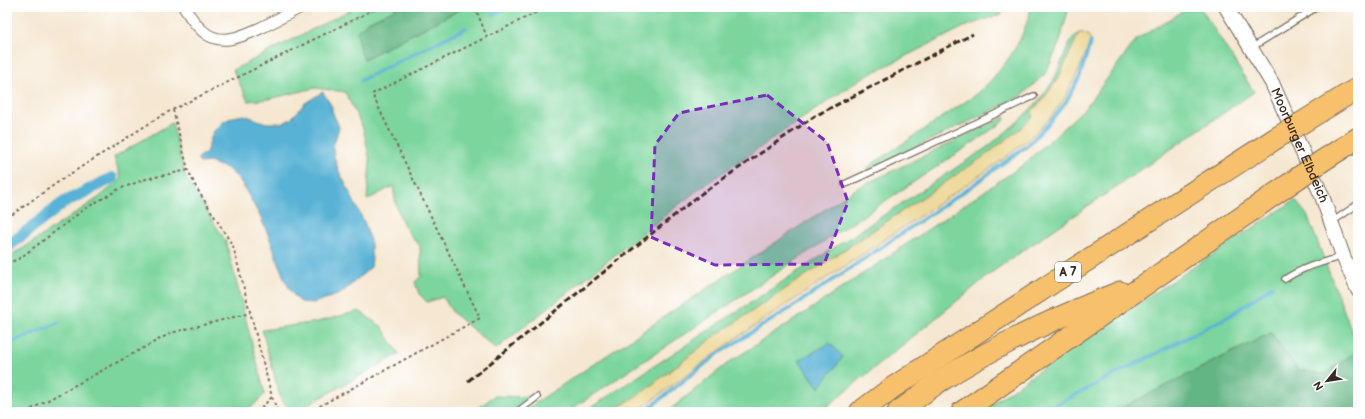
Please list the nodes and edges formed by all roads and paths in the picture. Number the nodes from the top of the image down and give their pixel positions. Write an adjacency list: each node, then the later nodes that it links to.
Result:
1 (184, 7): 2 (street)
2 (301, 7)
3 (379, 7): 12 (path)
4 (475, 7): 8 (path)
5 (547, 7): 8 (path)
6 (1317, 7): 9 (lane)
7 (1229, 8): 9 (street, Moorburger Elbdeich)
8 (487, 37): 30 (path)
9 (1251, 48): 18 (street, Moorburger Elbdeich)
10 (1358, 88): 32 (highway, A 7, bridge)
11 (1034, 96): 15 (lane)
12 (173, 110): 14 (path); 17 (path)
13 (1358, 138): 21 (highway, bridge)
14 (188, 170): 20 (path); 24 (path)
15 (845, 184)
16 (1358, 204): 18 (lane)
17 (7, 218)
18 (1332, 222): 19 (street, Moorburger Elbdeich)
19 (1343, 256): 22 (lane); 23 (street, Moorburger Elbdeich)
20 (7, 264)
21 (1157, 275): 33 (highway); 34 (highway)
22 (1285, 279)
23 (1358, 290)
24 (250, 313): 25 (path); 27 (path)
25 (272, 397): 28 (path); 29 (path)
26 (536, 397): 31 (lane)
27 (26, 412)
28 (257, 412)
29 (278, 412)
30 (309, 412)
31 (517, 412)
32 (860, 412)
33 (898, 412)
34 (962, 412)

